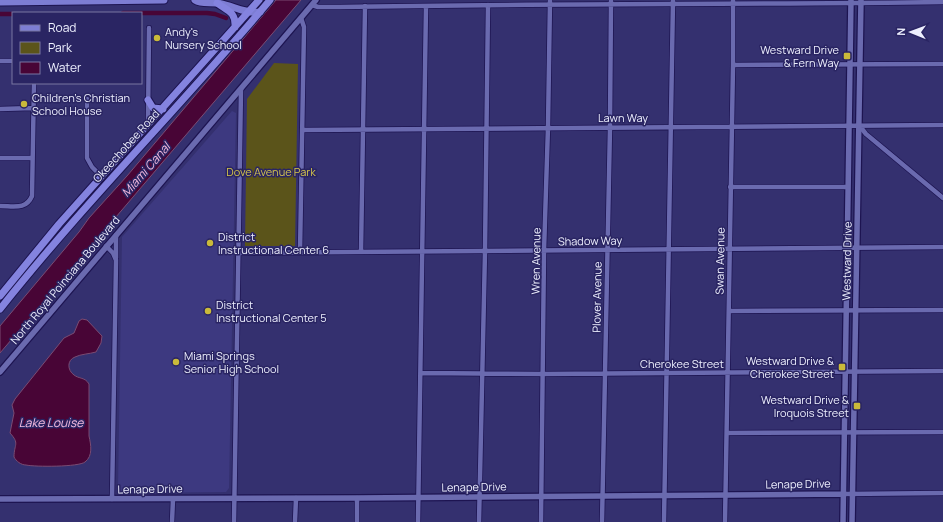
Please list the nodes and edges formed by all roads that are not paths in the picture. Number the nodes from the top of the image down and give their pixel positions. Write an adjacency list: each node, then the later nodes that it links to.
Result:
1 (164, 0): 6 (main road)
2 (195, 0): 18 (main road)
3 (270, 0): 23 (highway, Okeechobee Road)
4 (9, 1): 5 (main road); 7 (main road)
5 (71, 1): 6 (main road)
6 (132, 1)
7 (0, 2)
8 (258, 2): 23 (highway)
9 (314, 2): 21 (street); 24 (street, North Royal Poinciana Boulevard)
10 (499, 2): 11 (street); 20 (street)
11 (550, 2): 19 (street); 45 (street, Wren Avenue)
12 (673, 2): 13 (street); 19 (street); 47 (street)
13 (733, 2): 14 (street); 32 (street, Swan Avenue)
14 (793, 2): 15 (street)
15 (851, 2): 16 (street); 29 (street, Westward Drive)
16 (861, 2): 17 (street); 30 (street, Westward Drive)
17 (943, 2)
18 (217, 3): 23 (main road); 25 (highway)
19 (611, 3): 46 (street, Plover Avenue)
20 (488, 5): 22 (street); 48 (street)
21 (365, 6): 22 (street); 49 (street)
22 (426, 6): 50 (street)
23 (254, 14): 25 (highway, Okeechobee Road); 52 (highway, Okeechobee Road)
24 (301, 18): 34 (street, North Royal Poinciana Boulevard); 51 (street)
25 (235, 27): 39 (highway, Okeechobee Road)
26 (149, 28): 36 (street)
27 (0, 61): 28 (street)
28 (12, 61)
29 (850, 64): 30 (street); 32 (street); 41 (street, Westward Drive)
30 (860, 64): 31 (street); 42 (street, Westward Drive)
31 (943, 64)
32 (733, 65): 44 (street, Swan Avenue)
33 (34, 84): 37 (street)
34 (241, 89): 61 (street, North Royal Poinciana Boulevard); 75 (street)
35 (87, 99): 55 (street)
36 (148, 100): 39 (highway); 40 (street)
37 (33, 108): 38 (street); 54 (street)
38 (0, 109)
39 (163, 109): 40 (highway, Okeechobee Road)
40 (148, 125): 52 (highway); 55 (highway, Okeechobee Road)
41 (849, 125): 42 (street, Lawn Way); 44 (street, Lawn Way); 57 (street, Westward Drive)
42 (859, 125): 43 (street, Lawn Way); 59 (street); 65 (street, Westward Drive)
43 (943, 125)
44 (732, 126): 47 (street, Lawn Way); 56 (street, Swan Avenue)
45 (548, 127): 46 (street, Lawn Way); 48 (street, Lawn Way); 74 (street, Wren Avenue)
46 (610, 127): 47 (street, Lawn Way); 68 (street, Plover Avenue)
47 (670, 127): 66 (street)
48 (486, 128): 50 (street, Lawn Way); 71 (street)
49 (363, 129): 50 (street, Lawn Way); 51 (street, Lawn Way); 73 (street)
50 (425, 129): 70 (street)
51 (302, 130): 72 (street)
52 (144, 143): 58 (highway, Okeechobee Road)
53 (0, 158): 54 (street)
54 (32, 158): 60 (street)
55 (102, 177): 58 (highway); 69 (highway, Okeechobee Road)
56 (730, 187): 57 (street); 67 (street, Swan Avenue)
57 (848, 187): 64 (street, Westward Drive)
58 (96, 196): 77 (highway, Okeechobee Road)
59 (943, 198)
60 (0, 206)
61 (116, 235): 62 (street, North Royal Poinciana Boulevard); 76 (street)
62 (106, 246): 76 (street); 88 (street, North Royal Poinciana Boulevard)
63 (943, 247): 65 (street, Shadow Way)
64 (847, 248): 65 (street, Shadow Way); 67 (street, Shadow Way); 82 (street, Westward Drive)
65 (857, 248): 83 (street, Westward Drive)
66 (669, 249): 67 (street, Shadow Way); 68 (street, Shadow Way); 93 (street)
67 (729, 249): 85 (street, Swan Avenue)
68 (607, 250): 74 (street, Shadow Way); 92 (street, Plover Avenue)
69 (36, 251): 77 (highway); 79 (highway, Okeechobee Road)
70 (423, 251): 71 (street, Shadow Way); 73 (street, Shadow Way); 91 (street)
71 (485, 251): 74 (street, Shadow Way); 94 (street)
72 (300, 252): 73 (street, Shadow Way); 75 (street, Shadow Way)
73 (361, 252)
74 (544, 252): 95 (street, Wren Avenue)
75 (238, 253): 109 (street)
76 (116, 260): 112 (street)
77 (37, 263): 81 (highway, Okeechobee Road)
78 (0, 284): 79 (highway)
79 (9, 285): 80 (highway, Okeechobee Road)
80 (0, 296)
81 (0, 309)
82 (846, 310): 83 (street); 85 (street); 90 (street, Westward Drive)
83 (856, 310): 84 (street); 86 (street, Westward Drive)
84 (943, 310)
85 (729, 311): 89 (street, Swan Avenue)
86 (854, 371): 87 (street, Cherokee Street); 90 (street, Cherokee Street); 99 (street, Westward Drive)
87 (943, 371)
88 (0, 372)
89 (727, 372): 90 (street, Cherokee Street); 93 (street, Cherokee Street); 97 (street, Swan Avenue)
90 (845, 372): 98 (street, Westward Drive)
91 (421, 373): 94 (street, Cherokee Street); 107 (street)
92 (604, 373): 93 (street, Cherokee Street); 95 (street, Cherokee Street); 106 (street, Plover Avenue)
93 (666, 373): 103 (street)
94 (482, 374): 95 (street, Cherokee Street); 108 (street)
95 (544, 374): 105 (street, Wren Avenue)
96 (943, 432): 99 (street)
97 (727, 433): 98 (street); 104 (street, Swan Avenue)
98 (844, 433): 99 (street); 101 (street, Westward Drive)
99 (854, 433): 102 (street, Westward Drive)
100 (943, 493): 102 (street, Lenape Drive)
101 (843, 494): 102 (street, Lenape Drive); 104 (street, Lenape Drive); 125 (street, Westward Drive)
102 (852, 494): 126 (street, Westward Drive)
103 (664, 495): 104 (street, Lenape Drive); 106 (street, Lenape Drive); 123 (street)
104 (726, 495): 124 (street, Swan Avenue)
105 (541, 496): 106 (street, Lenape Drive); 108 (street, Lenape Drive); 121 (street, Wren Avenue)
106 (602, 496): 122 (street, Plover Avenue)
107 (418, 497): 108 (street, Lenape Drive); 111 (street, Lenape Drive); 119 (street)
108 (480, 497): 120 (street)
109 (234, 498): 110 (street, Lenape Drive); 113 (street, Lenape Drive); 116 (street)
110 (296, 498): 111 (street, Lenape Drive); 117 (street)
111 (358, 498): 118 (street)
112 (112, 499): 113 (street, Lenape Drive); 114 (street, Lenape Drive)
113 (173, 499): 115 (street)
114 (1, 500)
115 (172, 522)
116 (234, 522)
117 (295, 522)
118 (357, 522)
119 (418, 522)
120 (480, 522)
121 (541, 522)
122 (602, 522)
123 (664, 522)
124 (725, 522)
125 (843, 522)
126 (852, 522)

